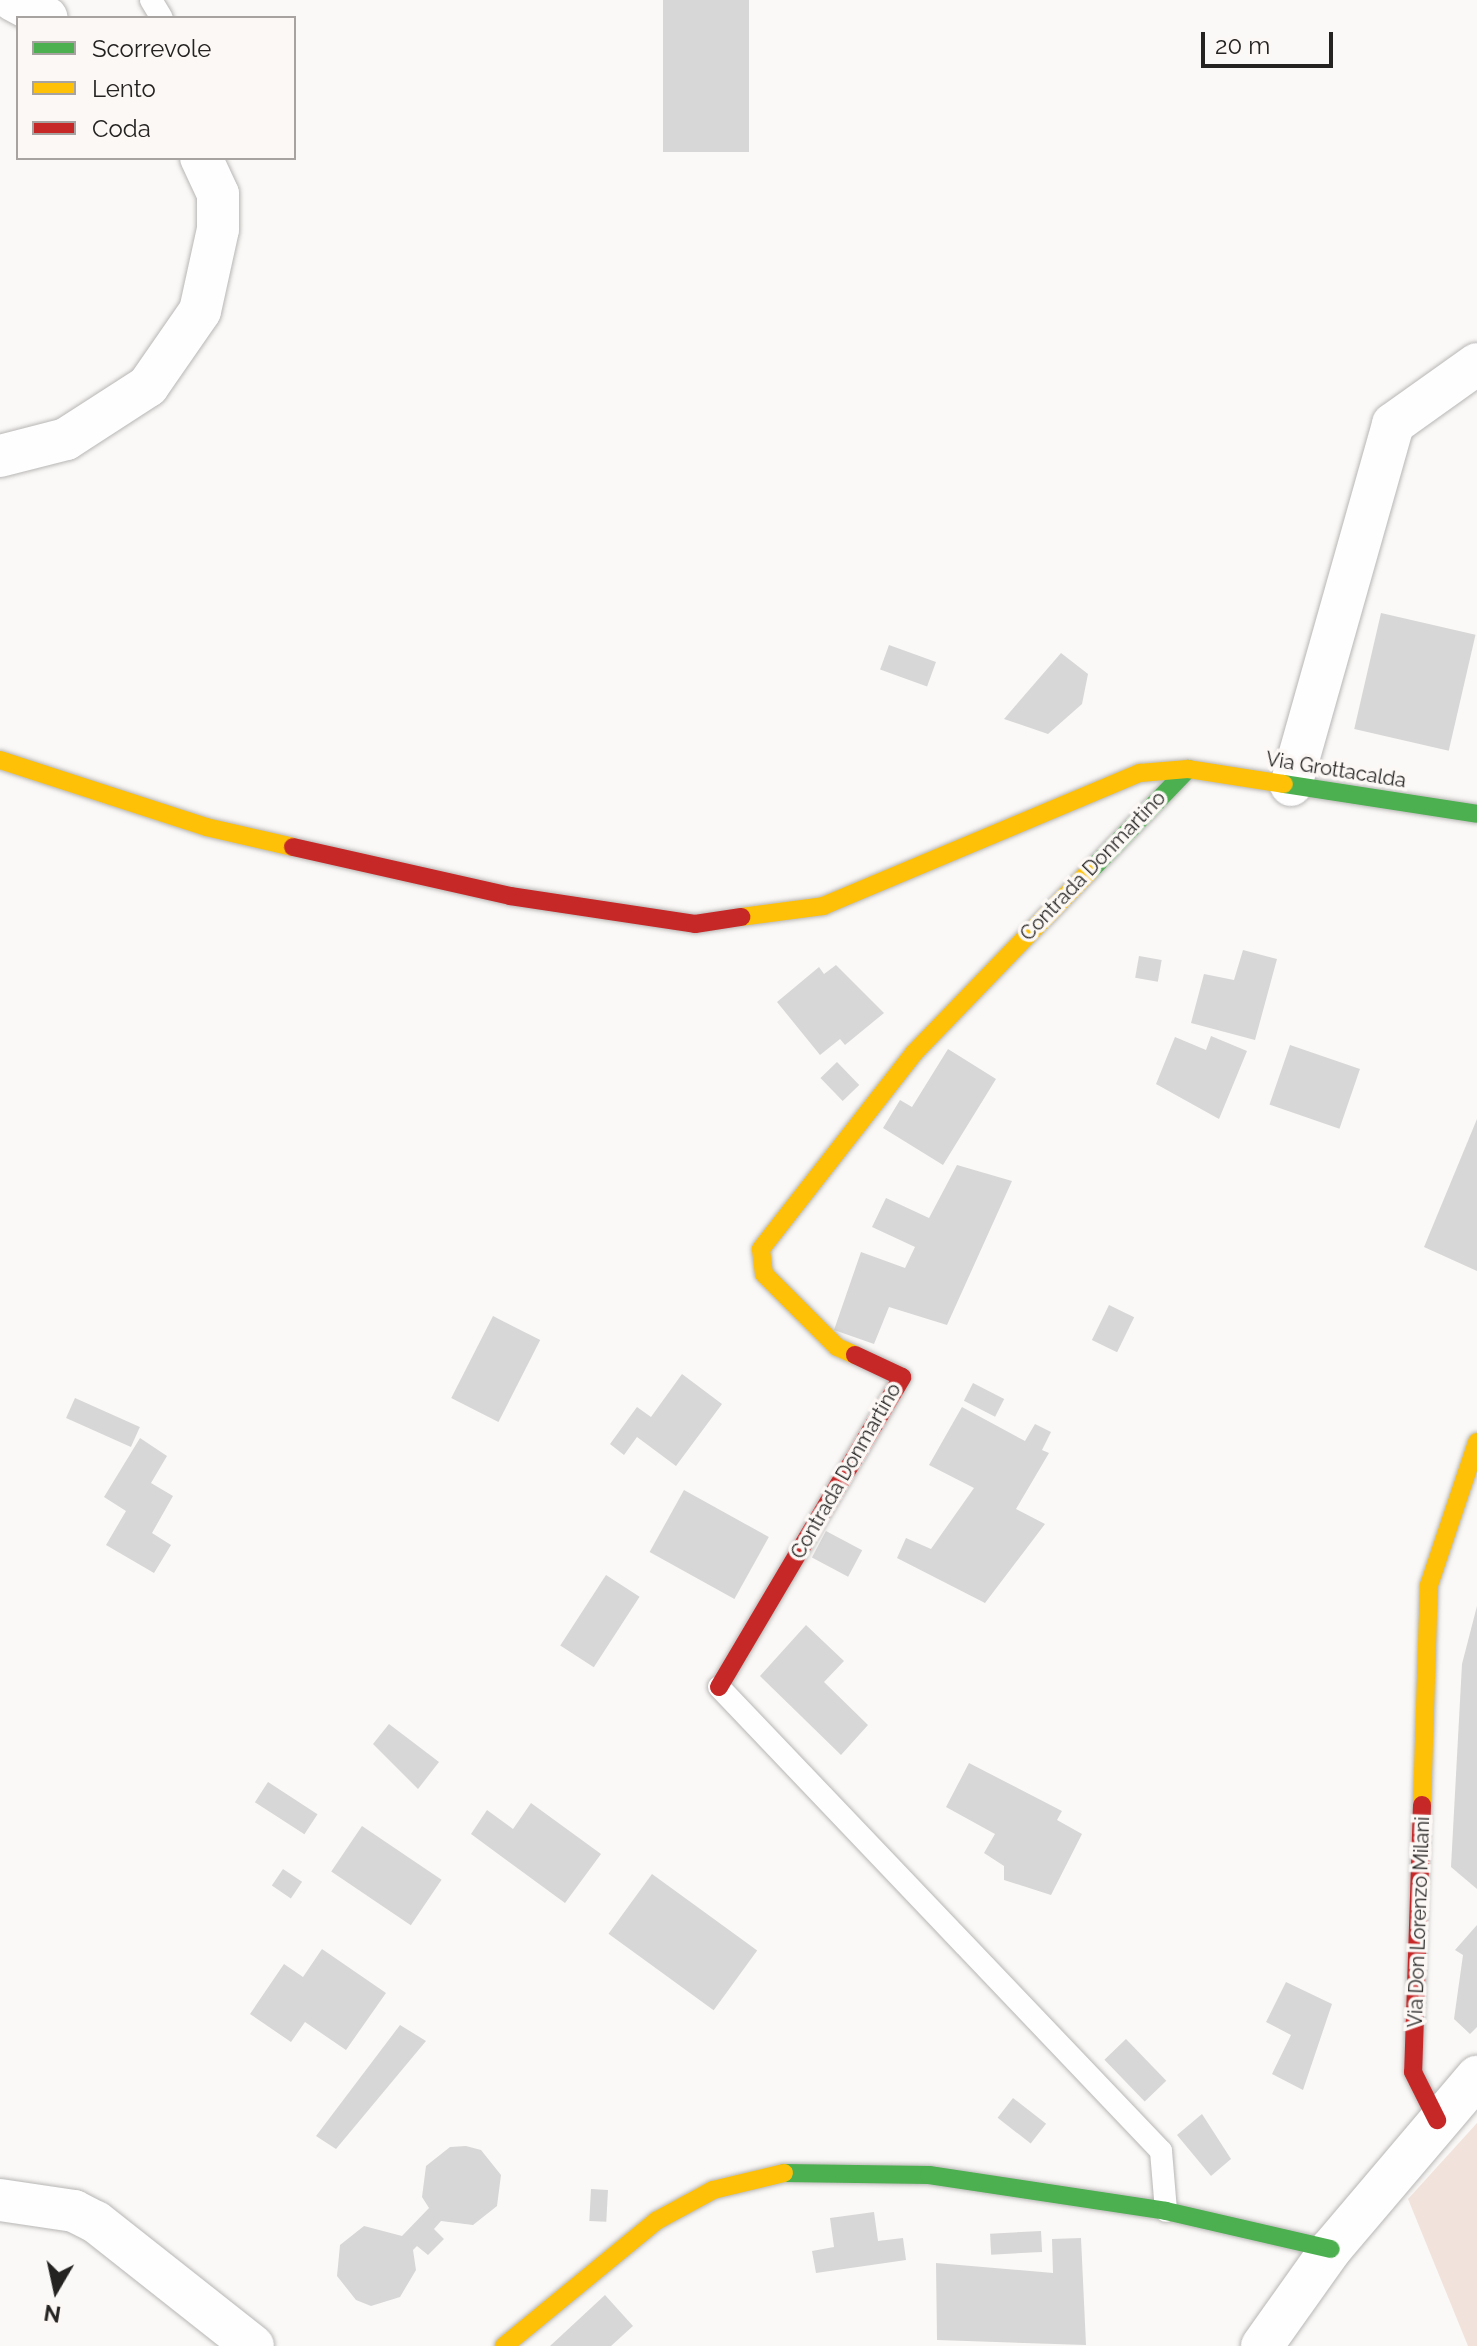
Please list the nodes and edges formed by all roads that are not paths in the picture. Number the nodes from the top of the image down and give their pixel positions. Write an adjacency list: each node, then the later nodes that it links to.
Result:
1 (13, 0): 2 (street)
2 (43, 16)
3 (202, 160): 5 (street)
4 (1477, 364): 8 (street)
5 (0, 456)
6 (0, 760): 7 (street, Via Grottacalda)
7 (1188, 769): 8 (street, Via Grottacalda); 11 (street, Contrada Donmartino)
8 (1291, 785): 9 (street, Via Grottacalda)
9 (1477, 814)
10 (1477, 1442): 13 (street, Via Don Lorenzo Milani)
11 (719, 1687): 15 (lane, Contrada Donmartino)
12 (1477, 2077): 13 (street)
13 (1437, 2120): 16 (street)
14 (0, 2200): 17 (street)
15 (1166, 2211): 16 (street); 18 (street)
16 (1331, 2249): 19 (street)
17 (253, 2346)
18 (504, 2346)
19 (1262, 2346)

